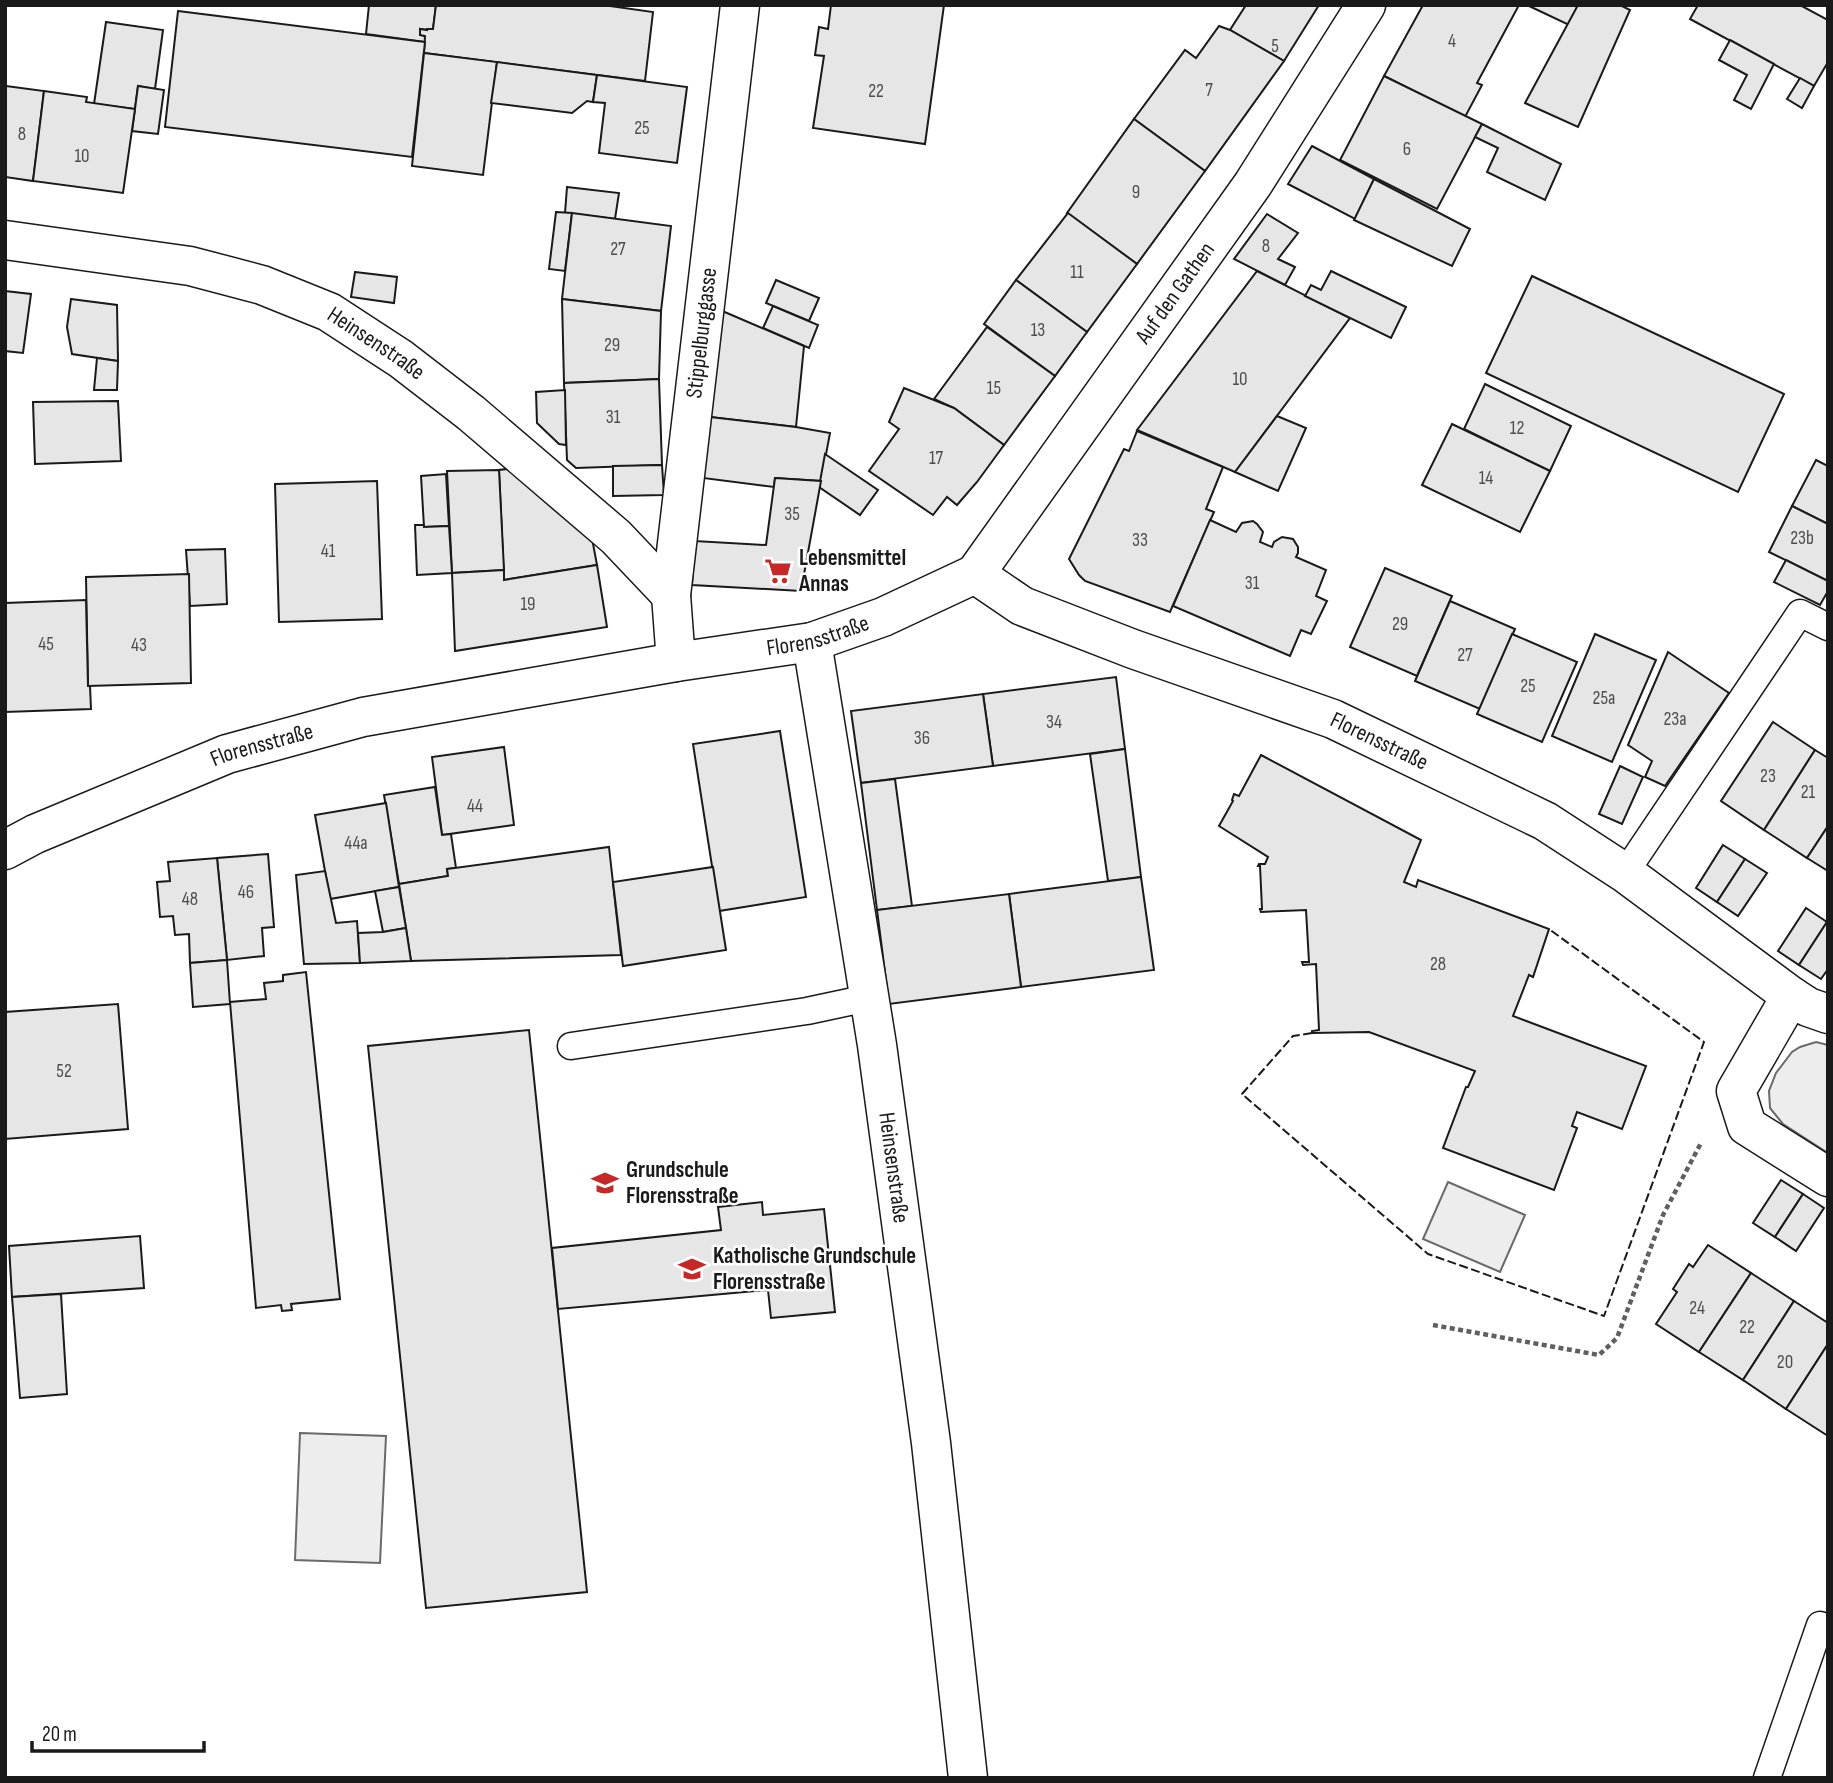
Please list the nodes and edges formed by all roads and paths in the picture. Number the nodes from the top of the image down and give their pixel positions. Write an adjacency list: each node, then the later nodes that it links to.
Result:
1 (740, 5): 5 (street, Stippelburggasse)
2 (1366, 5): 4 (street, Auf den Gathen)
3 (5, 240): 5 (street, Heinsenstraße)
4 (975, 574): 7 (street, Florensstraße); 10 (street, Florensstraße)
5 (671, 596): 8 (street, Stippelburggasse)
6 (1828, 627): 10 (lane)
7 (812, 642): 8 (street, Florensstraße); 12 (street, Heinsenstraße)
8 (676, 662): 9 (street, Florensstraße)
9 (5, 850)
10 (1625, 873): 11 (street, Florensstraße)
11 (1791, 996): 13 (street, Florensstraße); 15 (street)
12 (868, 998): 14 (lane); 19 (street, Heinsenstraße)
13 (1828, 1014)
14 (571, 1046)
15 (1742, 1110): 16 (street); 17 (path)
16 (1828, 1177)
17 (1433, 1325)
18 (1820, 1625): 20 (lane)
19 (968, 1778)
20 (1767, 1778)

